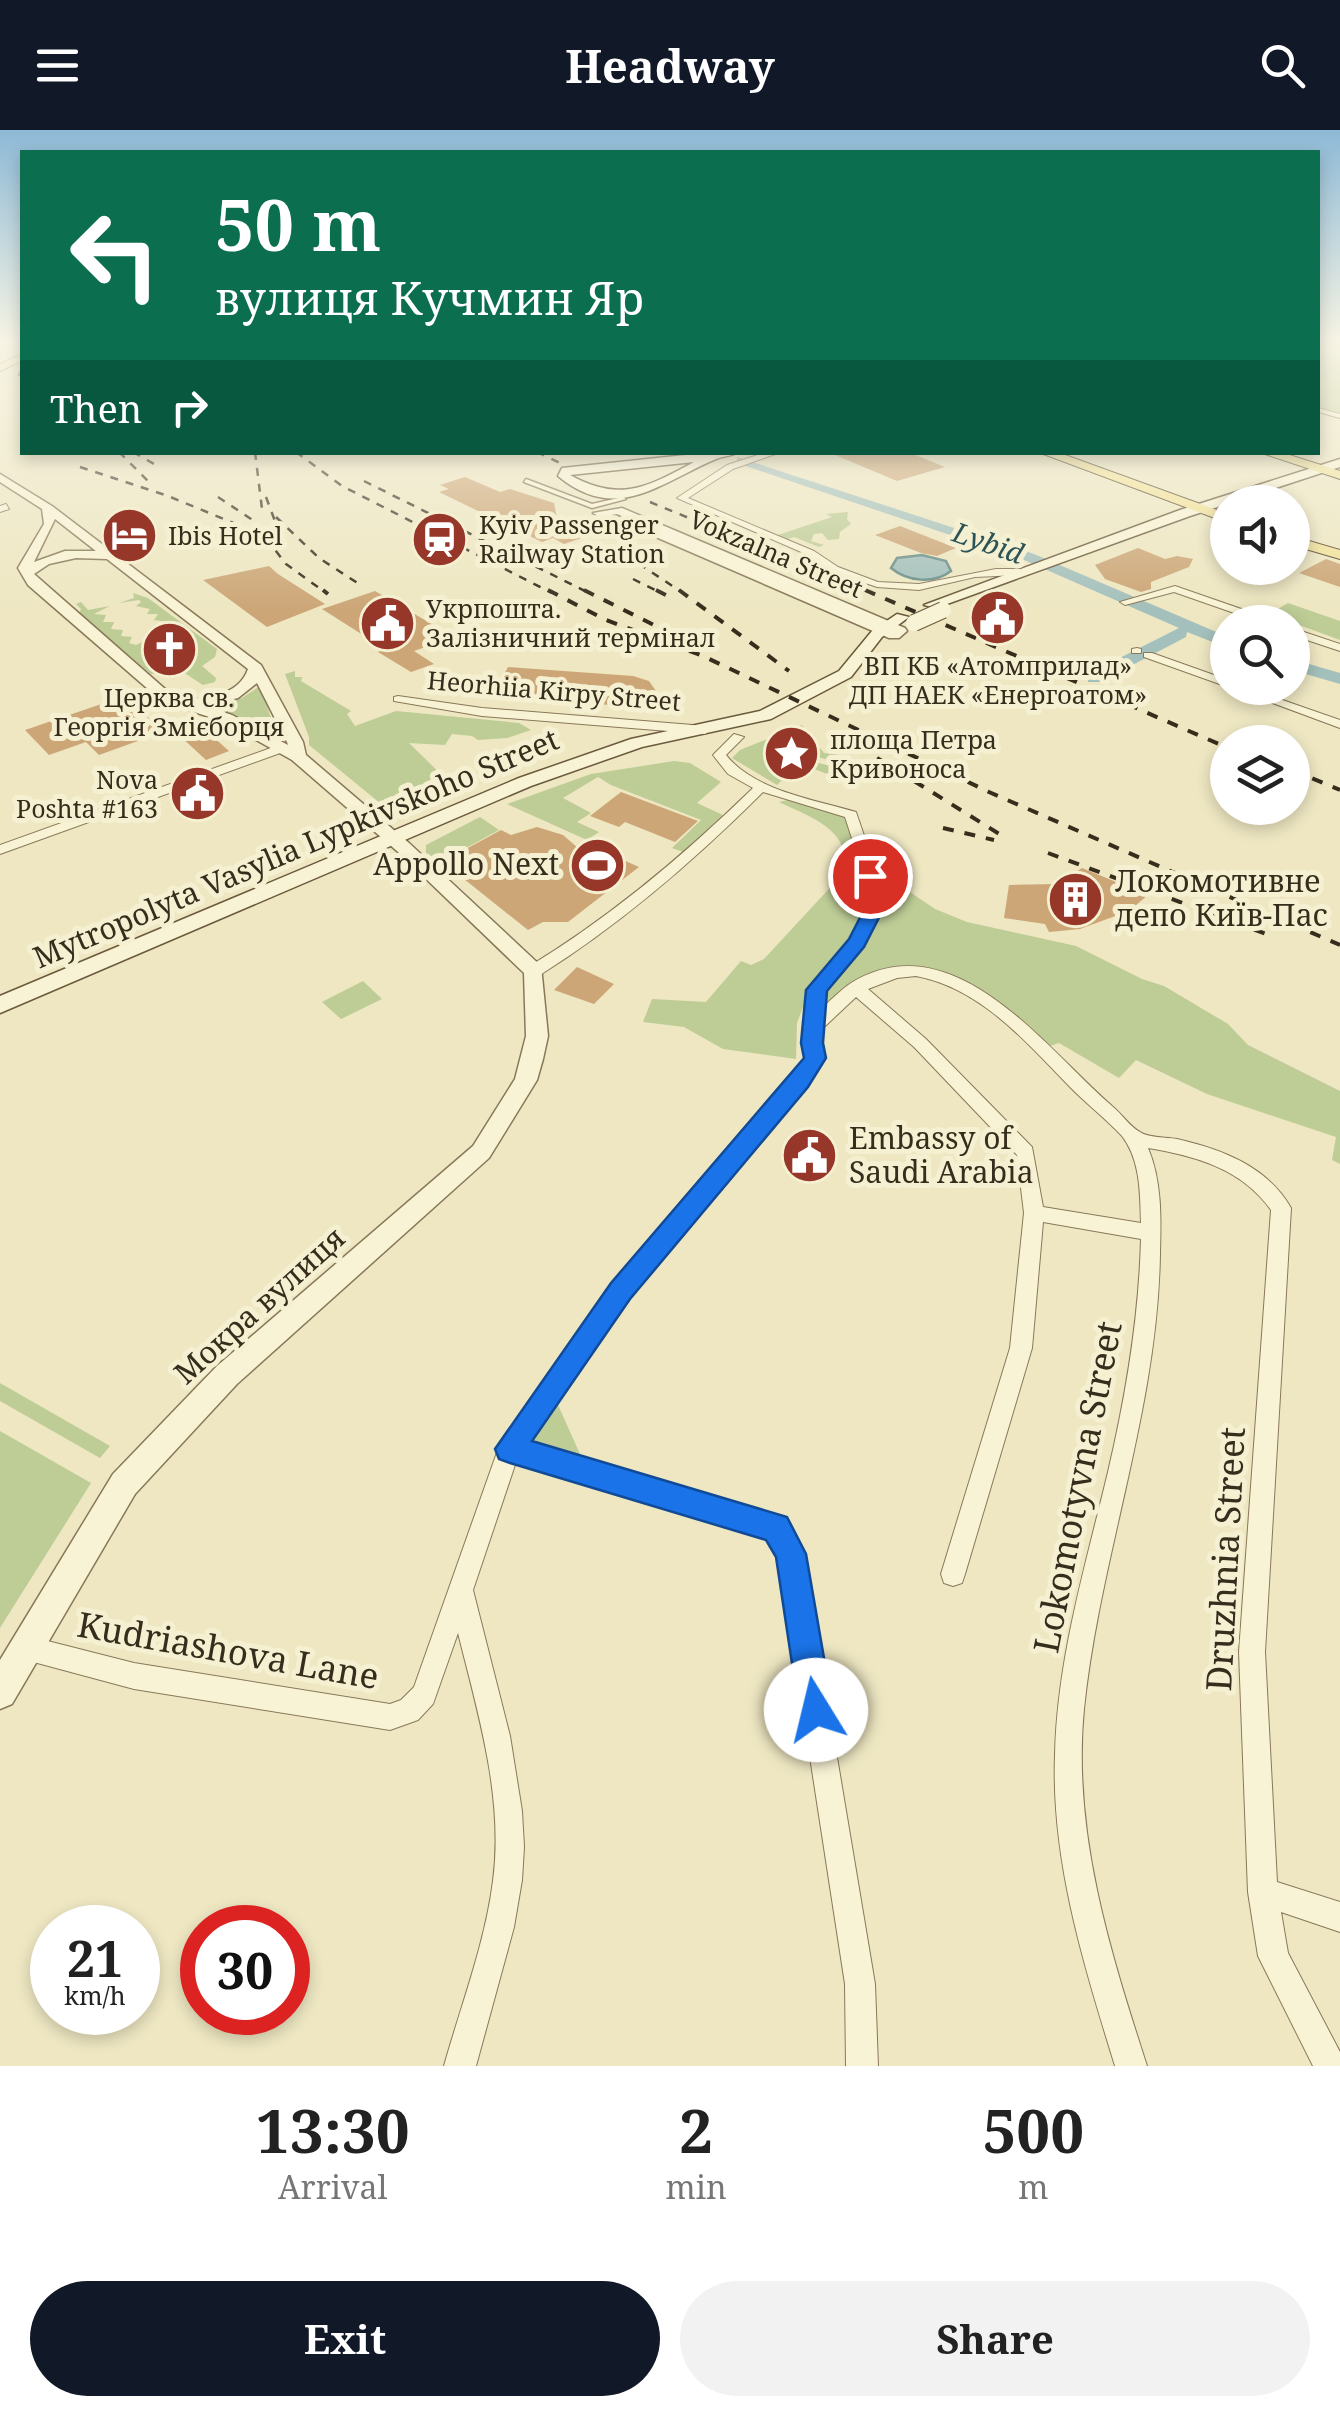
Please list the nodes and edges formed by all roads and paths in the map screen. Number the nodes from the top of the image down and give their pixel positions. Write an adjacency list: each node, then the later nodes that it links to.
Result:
1 (1052, 455): 12 (main road)
2 (1275, 455): 6 (main road)
3 (742, 458): 4 (main road); 17 (street, Vokzalna Street)
4 (698, 461): 10 (main road); 10 (main road)
5 (1340, 463): 6 (main road)
6 (1321, 470): 7 (main road); 12 (main road)
7 (1340, 475)
8 (0, 477): 11 (street)
9 (526, 480): 10 (street)
10 (625, 501): 22 (street, Vokzalna Street)
11 (48, 508): 16 (street); 18 (street)
12 (1202, 510): 13 (main road); 17 (main road)
13 (1210, 513)
14 (1310, 546): 15 (main road)
15 (1340, 555)
16 (109, 556): 18 (street); 26 (street)
17 (1031, 571): 21 (main road); 21 (main road)
18 (26, 574): 29 (street)
19 (1129, 601): 20 (street)
20 (1220, 605)
21 (937, 607): 22 (main road, bridge)
22 (897, 627): 31 (main road)
23 (1310, 637): 24 (street)
24 (1340, 648)
25 (1140, 652): 27 (street)
26 (256, 668): 29 (street); 37 (street)
27 (1210, 677)
28 (398, 699): 33 (street, Heorhiia Kirpy Street)
29 (175, 701): 35 (street)
30 (1286, 705): 32 (street)
31 (795, 709): 33 (main road, Mytropolyta Vasylia Lypkivskoho Street); 34 (main road, Mytropolyta Vasylia Lypkivskoho Street)
32 (1340, 724)
33 (705, 730): 36 (main road, Mytropolyta Vasylia Lypkivskoho Street)
34 (738, 737): 36 (main road, Mytropolyta Vasylia Lypkivskoho Street); 38 (street)
35 (278, 749): 37 (street); 40 (street)
36 (617, 753): 39 (main road, Mytropolyta Vasylia Lypkivskoho Street)
37 (298, 757): 39 (street)
38 (761, 787): 41 (street); 44 (street, Kudriashova Lane)
39 (391, 836): 41 (street); 43 (main road, Mytropolyta Vasylia Lypkivskoho Street)
40 (0, 850)
41 (534, 971): 51 (street, Мокра вулиця)
42 (855, 987): 44 (street, Lokomotyvna Street); 45 (street, Lokomotyvna Street); 46 (street)
43 (0, 1005)
44 (812, 1030): 48 (street, Kudriashova Lane)
45 (1134, 1139): 47 (street, Lokomotyvna Street); 53 (street, Druzhnia Street)
46 (1034, 1213): 47 (street); 49 (street)
47 (1151, 1233): 57 (street, Lokomotyvna Street)
48 (510, 1449): 50 (street, Kudriashova Lane); 56 (street)
49 (953, 1574)
50 (461, 1592): 51 (street, Kudriashova Lane); 55 (street)
51 (24, 1648): 52 (street, Мокра вулиця)
52 (0, 1692)
53 (1263, 1892): 54 (street); 58 (street, Druzhnia Street)
54 (1340, 1917)
55 (460, 2066)
56 (862, 2066)
57 (1131, 2066)
58 (1330, 2066)

